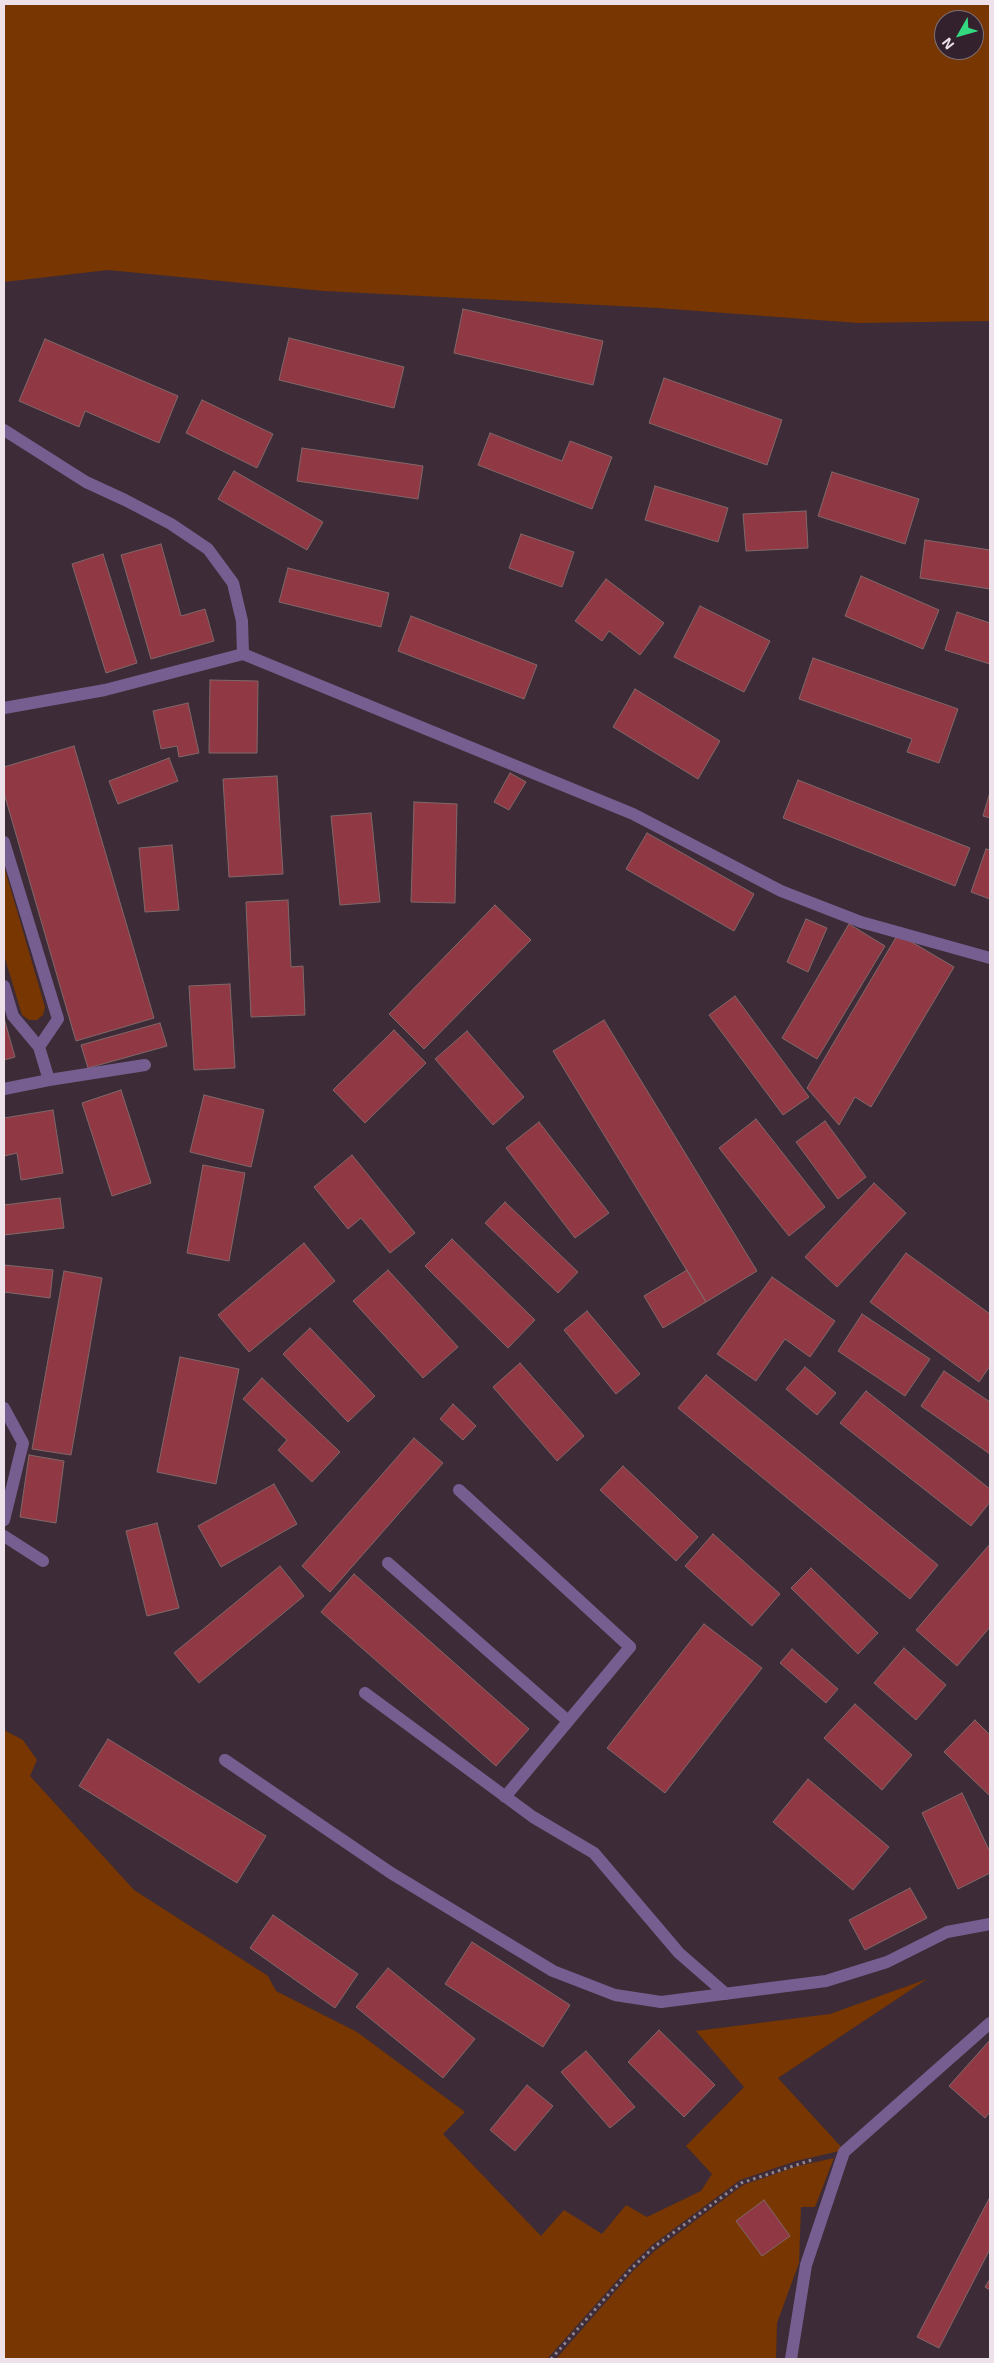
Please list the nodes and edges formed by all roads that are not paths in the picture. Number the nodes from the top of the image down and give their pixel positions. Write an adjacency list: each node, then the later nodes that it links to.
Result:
1 (4, 430): 2 (street)
2 (243, 654): 3 (street); 5 (street)
3 (4, 708)
4 (4, 842): 7 (street)
5 (990, 958)
6 (4, 986): 7 (street)
7 (39, 1047): 9 (street)
8 (145, 1065): 9 (street)
9 (49, 1080): 10 (street)
10 (4, 1089)
11 (4, 1408): 13 (street)
12 (458, 1490): 18 (street)
13 (4, 1520)
14 (4, 1536): 15 (street)
15 (43, 1561)
16 (388, 1563): 18 (street)
17 (365, 1693): 20 (street)
18 (568, 1721): 20 (street)
19 (226, 1760): 22 (street)
20 (505, 1797): 22 (street)
21 (990, 1924): 22 (street)
22 (726, 1994)
23 (990, 2023): 24 (street)
24 (791, 2359)

